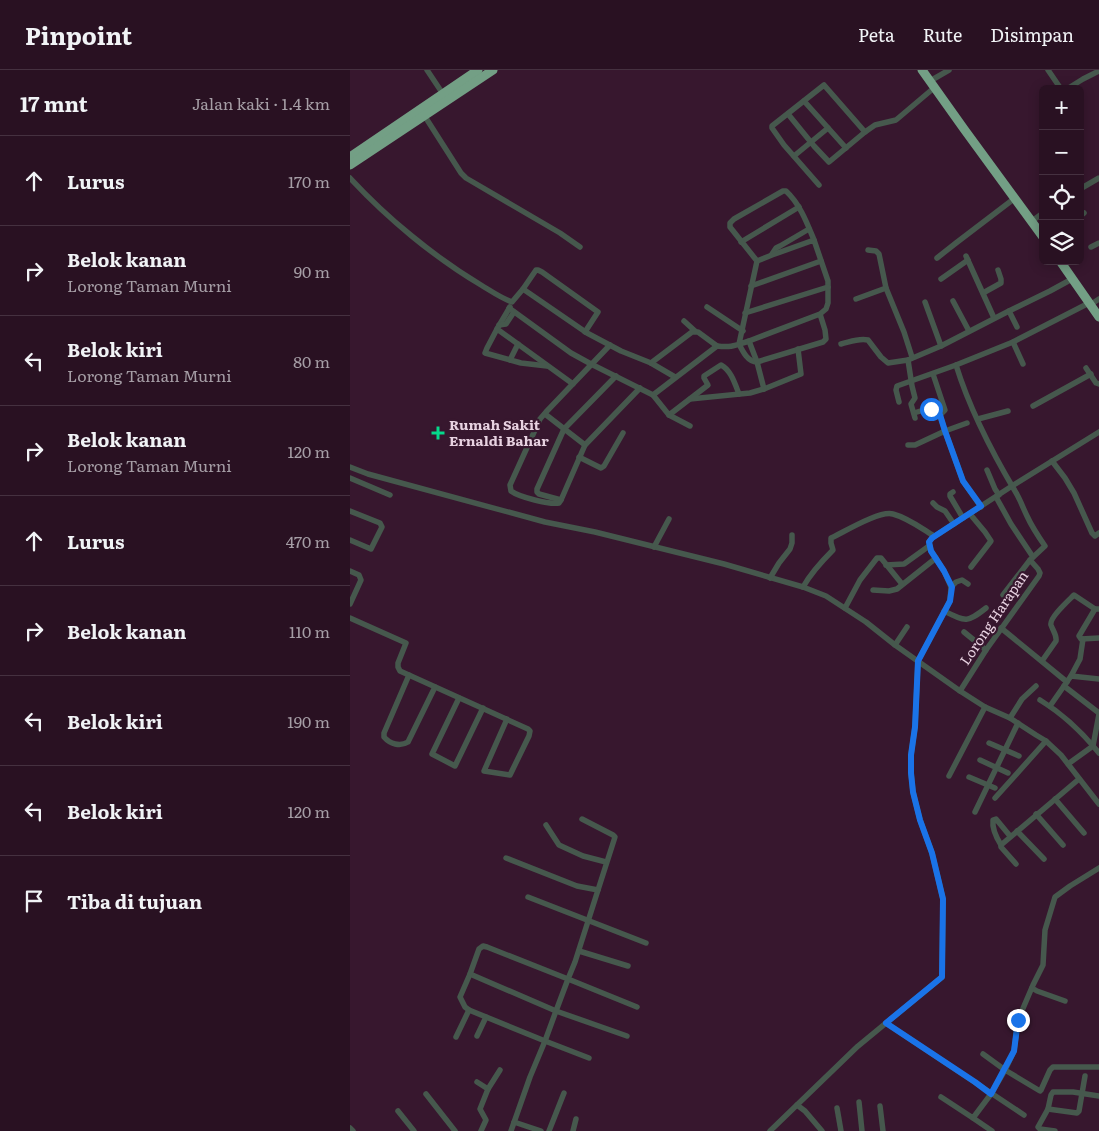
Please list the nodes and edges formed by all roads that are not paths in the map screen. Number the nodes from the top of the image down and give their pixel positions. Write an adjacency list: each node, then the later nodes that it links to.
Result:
1 (427, 70): 11 (street)
2 (478, 70): 11 (highway)
3 (493, 70): 14 (highway)
4 (922, 70): 8 (highway)
5 (949, 70): 8 (street)
6 (1048, 70): 9 (street)
7 (1098, 71): 10 (street)
8 (932, 84): 16 (street); 26 (highway)
9 (1058, 85)
10 (1073, 85)
11 (444, 94): 20 (highway)
12 (804, 101): 13 (street); 15 (street); 16 (street)
13 (788, 114): 17 (street); 19 (street)
14 (424, 115): 21 (highway); 36 (street)
15 (828, 128): 17 (street); 18 (street)
16 (864, 132): 18 (street)
17 (811, 142): 18 (street); 19 (street)
18 (846, 148)
19 (794, 156): 24 (street)
20 (350, 157)
21 (350, 165)
22 (350, 178): 56 (street)
23 (1099, 178): 25 (street)
24 (819, 185)
25 (1084, 187)
26 (1015, 198): 29 (highway); 39 (street)
27 (799, 207): 30 (street); 33 (street); 33 (street)
28 (1039, 216): 29 (street)
29 (1032, 221): 31 (highway)
30 (809, 229): 32 (street); 38 (street)
31 (1039, 231)
32 (814, 240): 38 (street); 40 (street)
33 (742, 242): 41 (street)
34 (1099, 243): 35 (street)
35 (1091, 246)
36 (580, 247)
37 (868, 250): 48 (street)
38 (772, 255): 41 (street)
39 (937, 258)
40 (820, 260): 46 (street); 47 (street)
41 (757, 261): 46 (street)
42 (1063, 265): 44 (highway)
43 (998, 270): 50 (street)
44 (1072, 279): 55 (highway); 58 (street)
45 (940, 280): 50 (street)
46 (751, 286): 59 (street)
47 (828, 286): 59 (street); 60 (street)
48 (886, 288): 51 (street); 79 (street)
49 (523, 289): 56 (street); 69 (street); 69 (street)
50 (983, 293): 62 (street)
51 (856, 299)
52 (1099, 299): 55 (street)
53 (954, 301): 68 (street)
54 (925, 302): 77 (street)
55 (1089, 304): 61 (highway); 71 (street)
56 (512, 307): 64 (street); 83 (street)
57 (707, 307): 67 (street)
58 (1009, 311): 62 (street); 65 (street)
59 (745, 313): 67 (street)
60 (820, 314): 70 (street); 78 (street)
61 (1099, 317)
62 (994, 318): 68 (street)
63 (684, 321): 66 (street)
64 (498, 327): 72 (street); 80 (street)
65 (1017, 327)
66 (695, 331): 76 (street); 82 (street)
67 (743, 331): 73 (street)
68 (970, 331): 77 (street)
69 (585, 332): 75 (street)
70 (749, 340): 73 (street); 81 (street)
71 (1013, 342): 84 (street); 85 (street)
72 (518, 344): 80 (street); 86 (street)
73 (739, 344): 76 (street); 81 (street)
74 (841, 344): 79 (street)
75 (610, 345): 82 (street); 83 (street)
76 (718, 346): 91 (street)
77 (941, 346): 79 (street)
78 (798, 349): 81 (street); 97 (street)
79 (910, 358): 92 (street)
80 (510, 360): 86 (street)
81 (757, 362): 97 (street)
82 (651, 363): 91 (street)
83 (592, 364): 90 (street); 93 (street)
84 (1022, 364)
85 (956, 365): 88 (street); 108 (street)
86 (548, 366): 93 (street)
87 (1086, 368): 89 (street)
88 (933, 374): 92 (street); 107 (street)
89 (1090, 374): 94 (street); 103 (street)
90 (616, 376): 96 (street); 111 (street)
91 (675, 378): 99 (street)
92 (911, 381): 102 (street); 107 (street)
93 (573, 384): 105 (street)
94 (1099, 384)
95 (708, 385): 98 (street); 100 (street); 101 (street)
96 (640, 388): 99 (street); 115 (street)
97 (764, 389): 98 (street)
98 (738, 394): 100 (street)
99 (653, 395): 106 (street)
100 (713, 396): 101 (street)
101 (690, 399): 106 (street)
102 (899, 402)
103 (1033, 406)
104 (1008, 411): 108 (street)
105 (545, 414): 111 (street); 126 (street)
106 (669, 415): 110 (street)
107 (940, 415): 112 (street)
108 (978, 420): 122 (street)
109 (967, 423): 112 (street)
110 (690, 426)
111 (564, 429): 115 (street); 126 (street)
112 (945, 431): 116 (street); 128 (street)
113 (1099, 432): 118 (street)
114 (623, 433): 117 (street)
115 (585, 445): 117 (street)
116 (908, 445)
117 (579, 457): 126 (street)
118 (1052, 461): 122 (street); 135 (street)
119 (350, 467): 139 (street)
120 (987, 470): 125 (street)
121 (350, 478): 124 (street)
122 (1012, 486): 125 (street); 141 (street)
123 (953, 492): 131 (street)
124 (390, 495)
125 (998, 496): 128 (street); 141 (street)
126 (561, 500)
127 (934, 503): 133 (street)
128 (981, 506): 130 (street)
129 (350, 511): 137 (street)
130 (970, 514): 131 (street); 143 (street)
131 (963, 518): 133 (street)
132 (669, 519): 139 (street)
133 (954, 524): 136 (street)
134 (792, 534): 145 (street)
135 (1099, 534)
136 (934, 536): 138 (street); 148 (street)
137 (350, 540)
138 (929, 546): 140 (street); 142 (street)
139 (654, 547): 145 (street)
140 (936, 558): 146 (street); 149 (street)
141 (1031, 558): 151 (street); 159 (street, Lorong Harapan)
142 (886, 565): 146 (street); 153 (street)
143 (972, 567)
144 (350, 571): 152 (street)
145 (770, 578): 148 (street)
146 (902, 584): 150 (street)
147 (968, 584): 149 (street)
148 (803, 587): 153 (street)
149 (952, 587): 156 (street)
150 (873, 590)
151 (1003, 595)
152 (350, 604)
153 (845, 608): 163 (street)
154 (986, 608): 156 (street)
155 (1097, 609): 162 (street); 166 (street)
156 (944, 612): 165 (street)
157 (350, 618): 167 (street)
158 (907, 627): 163 (street)
159 (1001, 628): 164 (street, Lorong Harapan); 166 (street)
160 (964, 632): 164 (street)
161 (1099, 638): 162 (street)
162 (1083, 639): 168 (street)
163 (895, 646): 165 (street)
164 (986, 650): 173 (street, Lorong Harapan)
165 (918, 661): 173 (street); 229 (street)
166 (1042, 661): 170 (street)
167 (409, 675): 172 (street); 172 (street)
168 (1071, 676): 169 (street); 170 (street)
169 (1099, 679)
170 (1065, 684): 176 (street); 179 (street)
171 (1036, 686): 180 (street)
172 (435, 687): 174 (street)
173 (960, 691): 177 (street)
174 (459, 698): 178 (street); 178 (street)
175 (1040, 700): 176 (street)
176 (1050, 706): 185 (street)
177 (985, 707): 180 (street); 193 (street)
178 (483, 708): 181 (street)
179 (1099, 713): 185 (street)
180 (1010, 718): 182 (street)
181 (507, 719): 181 (street)
182 (1018, 723): 183 (street); 186 (street)
183 (1046, 742): 190 (street); 198 (street)
184 (989, 743): 186 (street)
185 (1093, 746): 187 (street); 190 (street)
186 (1005, 750): 188 (street); 191 (street)
187 (1099, 753)
188 (1019, 756)
189 (980, 760): 191 (street)
190 (1068, 764): 195 (street)
191 (996, 767): 192 (street); 196 (street)
192 (1008, 773)
193 (950, 776)
194 (969, 777): 196 (street)
195 (1079, 779): 199 (street); 200 (street)
196 (988, 785): 197 (street); 201 (street)
197 (995, 788)
198 (995, 798)
199 (1055, 799): 202 (street); 206 (street)
200 (1099, 804)
201 (975, 812)
202 (1036, 814): 205 (street); 209 (street)
203 (582, 819): 212 (street)
204 (546, 825): 212 (street)
205 (1017, 830): 207 (street); 211 (street)
206 (1084, 833)
207 (1010, 836): 208 (street); 208 (street)
208 (1000, 844): 213 (street)
209 (1063, 845)
210 (506, 858): 215 (street)
211 (1044, 859)
212 (606, 862): 215 (street)
213 (1016, 864)
214 (1099, 868): 223 (street)
215 (598, 890): 217 (street)
216 (528, 897): 217 (street)
217 (589, 921): 218 (street); 219 (street)
218 (646, 943)
219 (579, 951): 220 (street); 222 (street)
220 (628, 966)
221 (470, 974): 222 (street); 226 (street); 227 (street)
222 (568, 979): 225 (street); 227 (street)
223 (1032, 988): 224 (street); 238 (street)
224 (1065, 1001)
225 (637, 1007)
226 (470, 1010): 228 (street); 232 (street)
227 (556, 1010): 231 (street); 233 (street)
228 (486, 1017): 230 (street); 233 (street)
229 (886, 1023): 244 (street); 249 (street)
230 (477, 1036)
231 (627, 1036)
232 (456, 1037)
233 (545, 1041): 235 (street); 257 (street)
234 (983, 1054): 238 (street)
235 (589, 1058)
236 (1099, 1067): 238 (street)
237 (500, 1070): 241 (street)
238 (1005, 1070): 244 (street)
239 (1085, 1076): 245 (street)
240 (477, 1082): 241 (street)
241 (488, 1089): 263 (street)
242 (564, 1093): 266 (street)
243 (426, 1094): 262 (street)
244 (991, 1094): 254 (street); 255 (street)
245 (1082, 1094): 246 (street); 252 (street); 252 (street)
246 (1099, 1096)
247 (941, 1097): 255 (street)
248 (859, 1102): 270 (street)
249 (796, 1105): 259 (street); 268 (street)
250 (880, 1106): 271 (street)
251 (837, 1108): 269 (street)
252 (1048, 1109): 273 (street)
253 (398, 1111): 261 (street)
254 (1024, 1115)
255 (973, 1118): 272 (street)
256 (576, 1119): 267 (street)
257 (514, 1122): 264 (street); 265 (street)
258 (350, 1128): 260 (street)
259 (771, 1130)
260 (353, 1131)
261 (414, 1131)
262 (455, 1131)
263 (481, 1131)
264 (511, 1131)
265 (540, 1131)
266 (549, 1131)
267 (573, 1131)
268 (822, 1131)
269 (841, 1131)
270 (862, 1131)
271 (883, 1131)
272 (992, 1131)
273 (1055, 1131)

